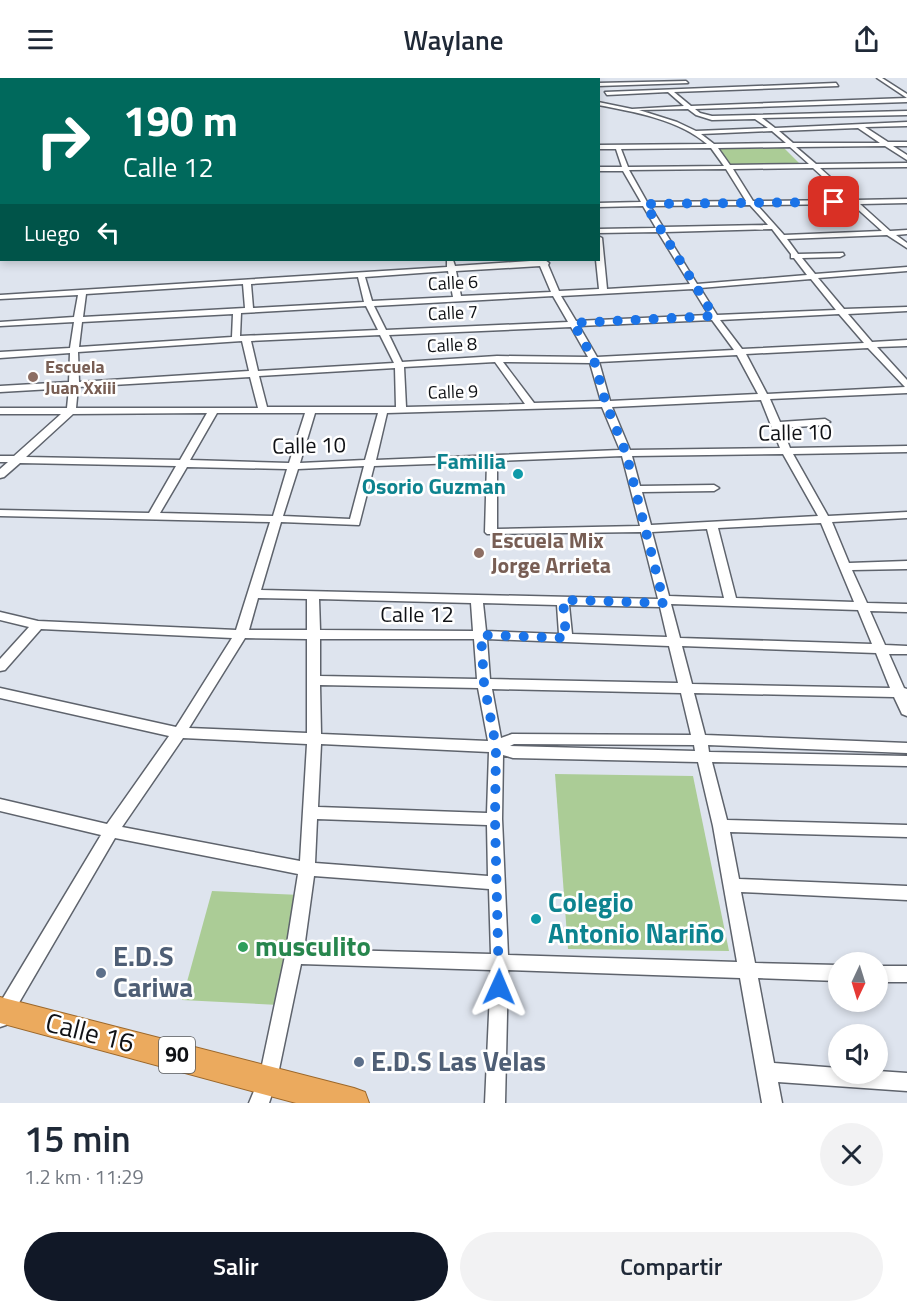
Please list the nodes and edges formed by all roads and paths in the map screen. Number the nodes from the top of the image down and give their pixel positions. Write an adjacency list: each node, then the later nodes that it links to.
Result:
1 (680, 78): 5 (street)
2 (808, 78): 11 (street)
3 (879, 78): 23 (street)
4 (782, 80): 10 (street)
5 (686, 82): 9 (street); 15 (street)
6 (752, 82): 13 (street)
7 (724, 83): 14 (street)
8 (836, 85): 11 (street)
9 (600, 86)
10 (790, 86): 11 (street); 13 (street); 27 (street)
11 (819, 86): 17 (street)
12 (600, 88): 18 (street)
13 (760, 88): 14 (street); 19 (street)
14 (730, 89): 15 (street); 20 (street)
15 (699, 90): 16 (street); 32 (street)
16 (669, 91): 18 (street); 33 (street)
17 (826, 91)
18 (607, 93): 24 (street)
19 (767, 93)
20 (737, 94)
21 (833, 96): 29 (street)
22 (774, 98): 30 (street)
23 (907, 98): 29 (street)
24 (617, 101): 25 (street); 34 (street)
25 (626, 101)
26 (742, 101): 30 (street); 32 (street); 37 (street)
27 (813, 101): 28 (street); 30 (street)
28 (828, 101): 29 (street); 36 (street)
29 (841, 101)
30 (780, 103)
31 (600, 104): 34 (street)
32 (717, 105): 33 (street)
33 (686, 106): 34 (street); 37 (street)
34 (629, 109): 41 (street)
35 (907, 113): 36 (street)
36 (848, 117): 37 (street); 39 (street)
37 (759, 119): 40 (street)
38 (907, 124): 39 (street)
39 (859, 125): 40 (street); 42 (street)
40 (771, 127): 41 (street); 44 (street)
41 (687, 130): 45 (street)
42 (886, 144): 43 (street); 44 (street); 48 (street)
43 (907, 144)
44 (790, 145): 45 (street); 50 (street)
45 (713, 146): 47 (street); 52 (street)
46 (600, 147): 47 (street)
47 (618, 147): 51 (street)
48 (907, 158)
49 (907, 165): 50 (street)
50 (815, 167): 52 (street); 55 (street)
51 (625, 168): 52 (street); 53 (street); 57 (street)
52 (727, 168): 56 (street)
53 (600, 169)
54 (907, 201): 55 (street)
55 (854, 202): 56 (street); 63 (street)
56 (751, 203): 57 (street); 59 (street)
57 (645, 204): 58 (street); 60 (street)
58 (600, 205)
59 (774, 227): 60 (street); 64 (street)
60 (662, 229): 61 (street); 75 (street)
61 (600, 231)
62 (907, 232): 63 (street)
63 (889, 233): 64 (street); 65 (street)
64 (780, 237): 67 (street)
65 (907, 246)
66 (840, 255): 67 (street)
67 (794, 256): 73 (street)
68 (600, 260): 78 (street)
69 (543, 261): 70 (street); 77 (street)
70 (451, 264): 72 (street); 80 (street)
71 (907, 269): 73 (street, Calle 6)
72 (361, 274): 74 (street); 81 (street)
73 (812, 277): 75 (street, Calle 6); 85 (street)
74 (247, 282): 76 (street); 82 (street)
75 (696, 286): 78 (street, Calle 6); 86 (street)
76 (81, 292): 79 (street); 87 (street)
77 (555, 292): 78 (street, Calle 6); 80 (street, Calle 6); 88 (street)
78 (603, 292)
79 (0, 297)
80 (457, 297): 81 (street, Calle 6)
81 (368, 302): 82 (street, Calle 6); 90 (street)
82 (249, 309): 84 (street, Calle 6)
83 (907, 309): 85 (street, Calle 7)
84 (237, 310): 87 (street, Calle 6); 91 (street)
85 (839, 310): 86 (street, Calle 7); 93 (street)
86 (714, 316): 88 (street, Calle 7); 95 (street)
87 (77, 319): 89 (street, Calle 6); 94 (street)
88 (573, 323): 90 (street, Calle 7); 98 (street)
89 (0, 324)
90 (385, 332): 91 (street, Calle 7); 99 (street)
91 (241, 339): 94 (street, Calle 7); 100 (street)
92 (907, 343): 93 (street, Calle 8)
93 (868, 345): 95 (street, Calle 8); 102 (street)
94 (74, 351): 96 (street, Calle 7); 101 (street)
95 (740, 352): 98 (street, Calle 8); 105 (street)
96 (0, 355)
97 (496, 359): 98 (street, Calle 8); 99 (street, Calle 8); 107 (street)
98 (594, 360): 106 (street)
99 (399, 364): 100 (street, Calle 8); 113 (street)
100 (253, 372): 101 (street, Calle 8); 110 (street)
101 (74, 385): 103 (street, Calle 8); 108 (street)
102 (907, 385)
103 (0, 389)
104 (907, 390): 105 (street, Calle 9)
105 (765, 398): 106 (street, Calle 9); 116 (street)
106 (606, 404): 107 (street, Calle 9); 119 (street)
107 (531, 406): 113 (street, Calle 9)
108 (71, 410): 109 (street, Calle 9); 114 (street, Calle 9); 122 (street)
109 (214, 410): 110 (street, Calle 9); 124 (street)
110 (263, 410): 111 (street, Calle 9)
111 (312, 410): 112 (street, Calle 9); 125 (street)
112 (383, 410): 113 (street, Calle 9); 123 (street)
113 (401, 410)
114 (0, 411)
115 (825, 422): 116 (street)
116 (778, 425): 118 (street)
117 (907, 449): 118 (street, Calle 10)
118 (787, 452): 119 (street, Calle 10); 133 (street)
119 (626, 453): 120 (street, Calle 10); 128 (street)
120 (492, 458): 123 (street, Calle 10); 135 (street)
121 (0, 459): 122 (street, Calle 10)
122 (18, 460): 124 (street, Calle 10); 126 (street)
123 (370, 463): 125 (street, Calle 10); 132 (street)
124 (185, 464): 125 (street, Calle 10); 131 (street)
125 (294, 466): 132 (street)
126 (0, 475)
127 (714, 488): 128 (street)
128 (636, 489): 135 (street)
129 (0, 513): 131 (street)
130 (907, 514): 133 (street)
131 (153, 516): 132 (street)
132 (278, 519): 138 (street)
133 (825, 520): 134 (street); 137 (street)
134 (712, 525): 135 (street); 143 (street)
135 (646, 528): 142 (street)
136 (907, 565): 137 (street)
137 (845, 567): 144 (street)
138 (254, 594): 139 (street); 148 (street)
139 (313, 595): 140 (street); 149 (street)
140 (477, 598): 141 (street); 150 (street)
141 (563, 600): 142 (street); 151 (street)
142 (664, 601): 143 (street); 152 (street)
143 (731, 603): 144 (street)
144 (863, 608): 145 (street); 153 (street)
145 (907, 608)
146 (0, 616): 147 (street, Calle 12)
147 (38, 625): 148 (street, Calle 12); 155 (street)
148 (242, 634): 149 (street, Calle 12); 162 (street)
149 (313, 634): 150 (street, Calle 12); 156 (street)
150 (481, 635): 151 (street, Calle 12); 157 (street)
151 (566, 638): 152 (street, Calle 12)
152 (674, 642): 153 (street, Calle 12); 158 (street)
153 (880, 649): 154 (street, Calle 12); 160 (street)
154 (907, 650)
155 (0, 667)
156 (314, 680): 157 (street); 163 (street)
157 (484, 683): 158 (street); 165 (street)
158 (686, 687): 160 (street); 164 (street)
159 (0, 693): 162 (street)
160 (903, 693): 161 (street)
161 (907, 711)
162 (179, 733): 163 (street); 173 (street)
163 (314, 740): 165 (street); 170 (street)
164 (700, 740): 165 (street); 166 (street); 167 (street)
165 (496, 747): 167 (street); 171 (street)
166 (907, 748)
167 (704, 757): 168 (street); 172 (street)
168 (907, 761)
169 (0, 806): 173 (street)
170 (310, 813): 171 (street); 175 (street)
171 (495, 819): 176 (street)
172 (721, 826): 174 (street); 177 (street)
173 (111, 831): 175 (street); 185 (street)
174 (907, 831)
175 (307, 869): 176 (street); 179 (street)
176 (496, 883): 180 (street)
177 (732, 885): 178 (street); 181 (street)
178 (907, 893)
179 (294, 956): 180 (street); 188 (street)
180 (500, 964): 181 (street); 190 (street)
181 (748, 972): 182 (street); 186 (street)
182 (828, 973)
183 (888, 974): 184 (street)
184 (907, 974)
185 (2, 1013): 188 (highway, Calle 16 / 90)
186 (766, 1072): 187 (street); 191 (street)
187 (907, 1082)
188 (264, 1091): 189 (highway, Calle 16 / 90)
189 (354, 1103)
190 (495, 1103)
191 (772, 1103)

